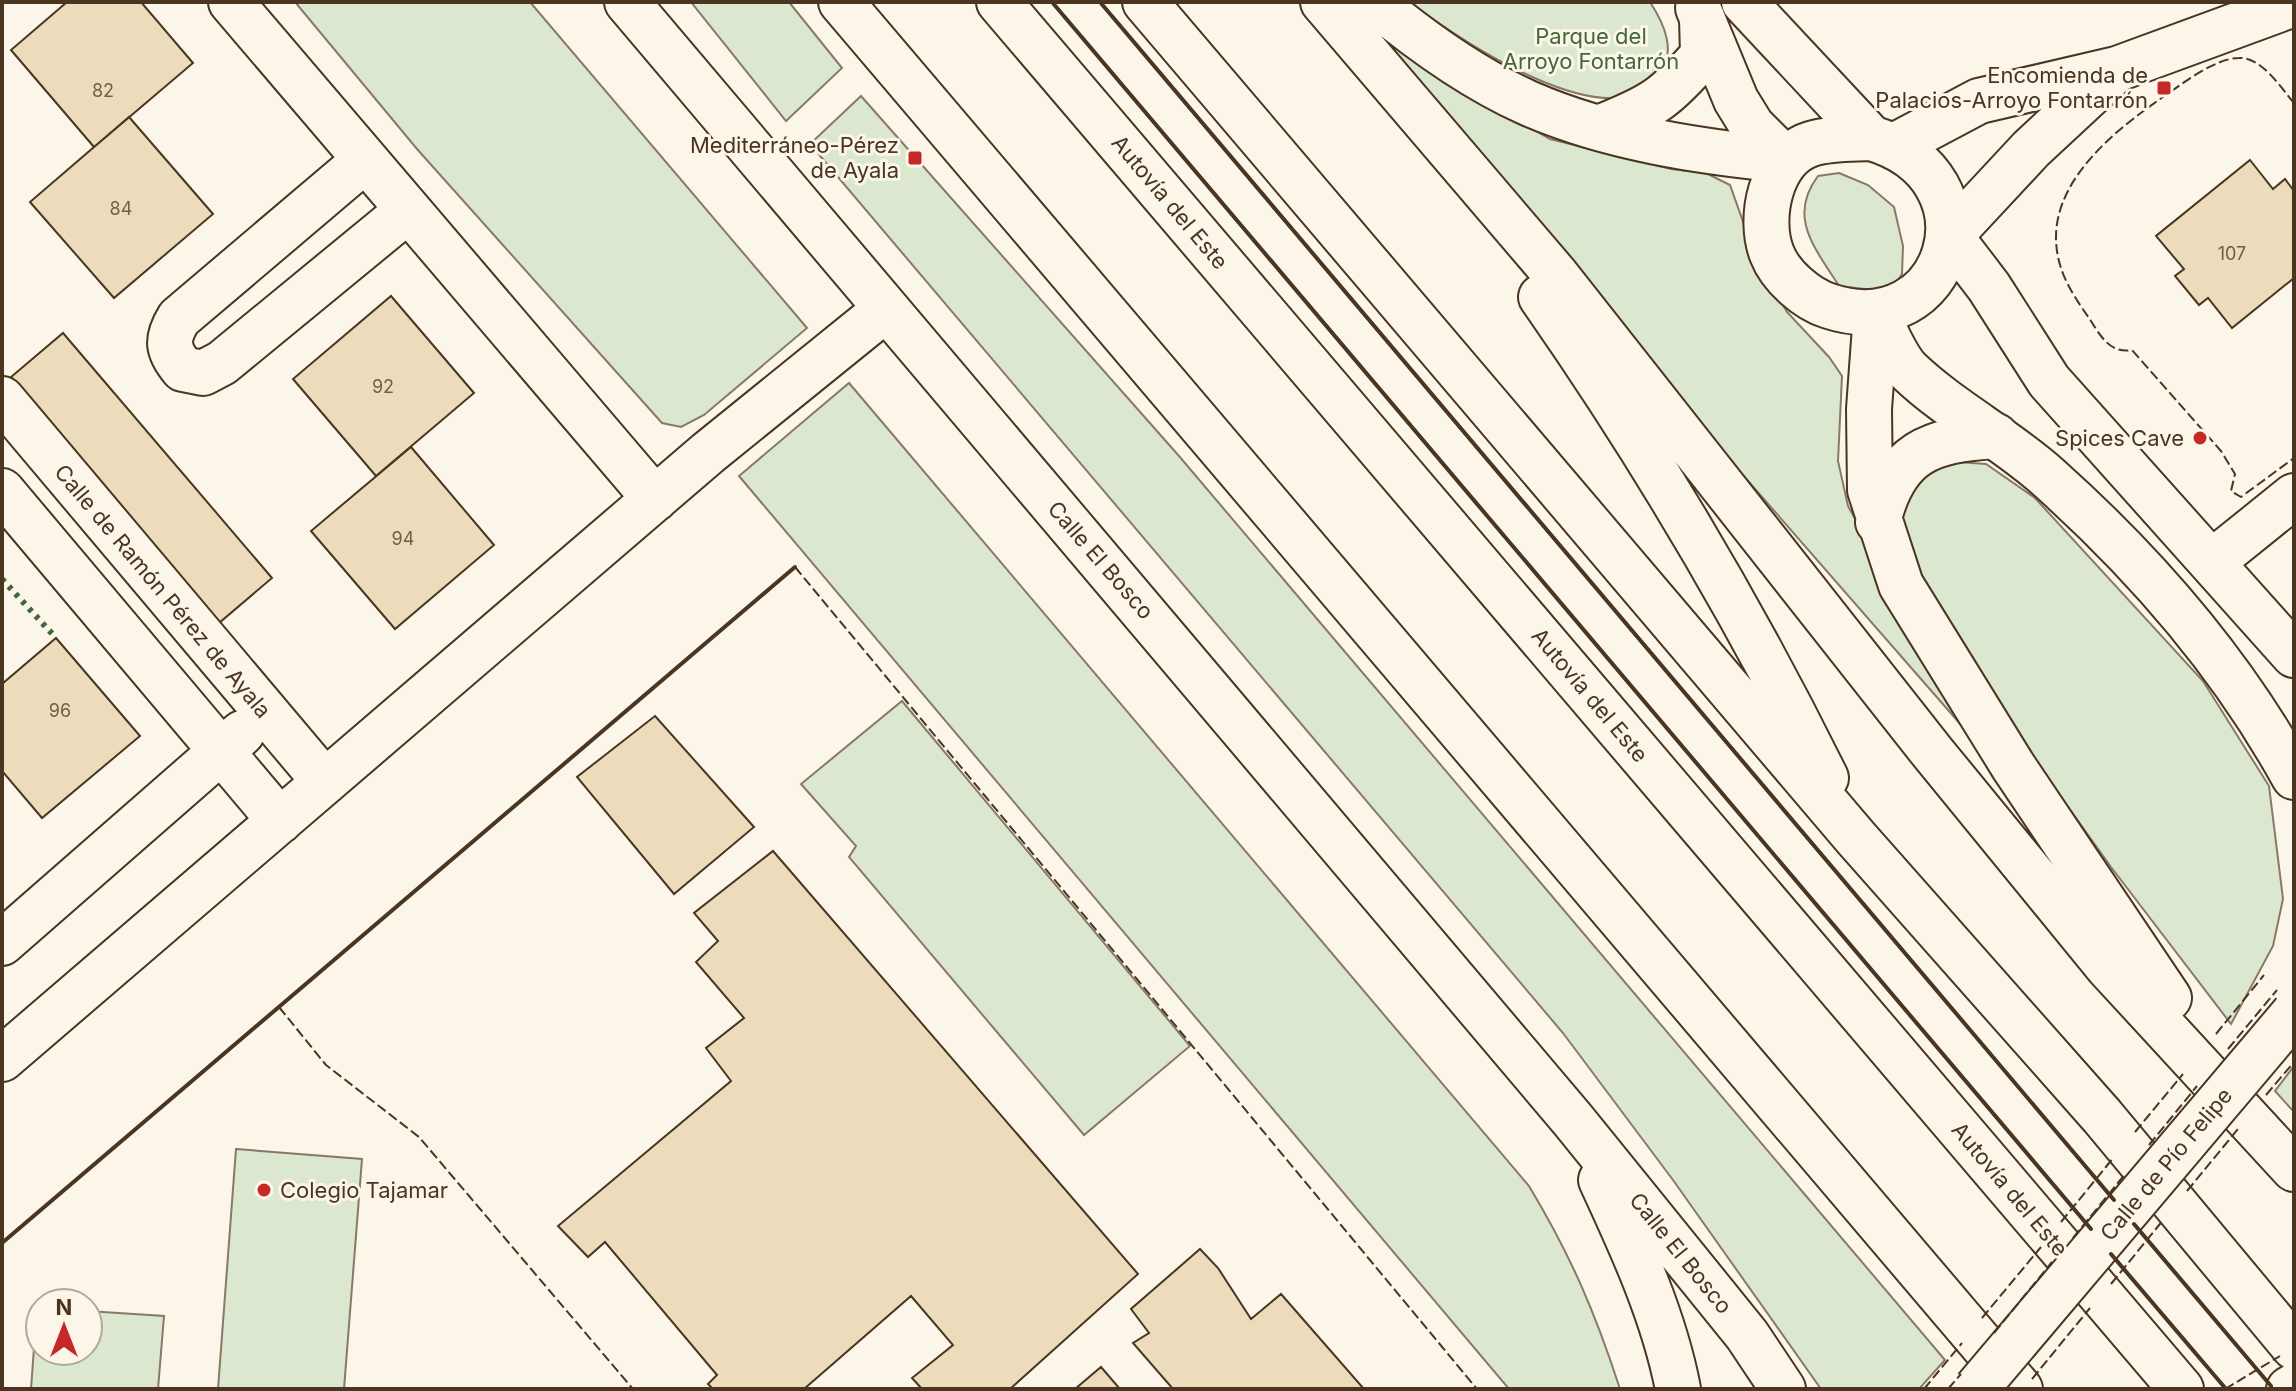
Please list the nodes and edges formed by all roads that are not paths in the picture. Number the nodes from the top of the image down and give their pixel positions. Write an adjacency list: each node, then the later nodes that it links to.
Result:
1 (231, 2): 16 (main road)
2 (627, 2): 19 (main road, Calle El Bosco)
3 (841, 2): 45 (main road)
4 (999, 2): 46 (main road, Autovía del Este)
5 (1145, 2): 34 (main road)
6 (1323, 2): 12 (main road)
7 (1374, 2): 13 (main road)
8 (1744, 2): 14 (main road)
9 (1699, 10): 13 (main road); 15 (main road)
10 (2287, 17): 11 (main road)
11 (2117, 69): 14 (main road); 18 (main road)
12 (1396, 88): 34 (main road); 40 (main road)
13 (1601, 127): 15 (main road)
14 (1884, 142): 15 (main road); 18 (main road)
15 (1786, 160): 20 (main road)
16 (364, 161): 17 (main road); 17 (main road)
17 (407, 211): 25 (main road)
18 (1950, 236): 20 (main road); 27 (main road)
19 (886, 309): 25 (main road); 38 (main road, Calle El Bosco)
20 (1876, 313): 22 (main road); 26 (main road)
21 (2, 399): 29 (main road, Calle de Ramón Pérez de Ayala)
22 (1996, 436): 26 (main road); 31 (main road)
23 (2, 491): 30 (main road)
24 (2294, 496): 27 (main road)
25 (655, 499): 32 (main road)
26 (1878, 522): 39 (main road)
27 (2212, 562): 28 (main road)
28 (2294, 655)
29 (265, 713): 30 (main road); 32 (main road, Calle de Ramón Pérez de Ayala)
30 (222, 752): 33 (main road); 35 (main road)
31 (2294, 777)
32 (325, 782): 33 (main road)
33 (280, 821): 37 (main road)
34 (1856, 838): 41 (main road)
35 (2, 943)
36 (2294, 1013): 44 (main road, Calle de Pío Felipe, bridge)
37 (2, 1059)
38 (1573, 1120): 42 (main road, Calle El Bosco); 43 (main road, Calle El Bosco)
39 (2294, 1157)
40 (2294, 1169)
41 (2294, 1347)
42 (1678, 1389)
43 (1783, 1389)
44 (1976, 1389)
45 (2020, 1389)
46 (2181, 1389)

